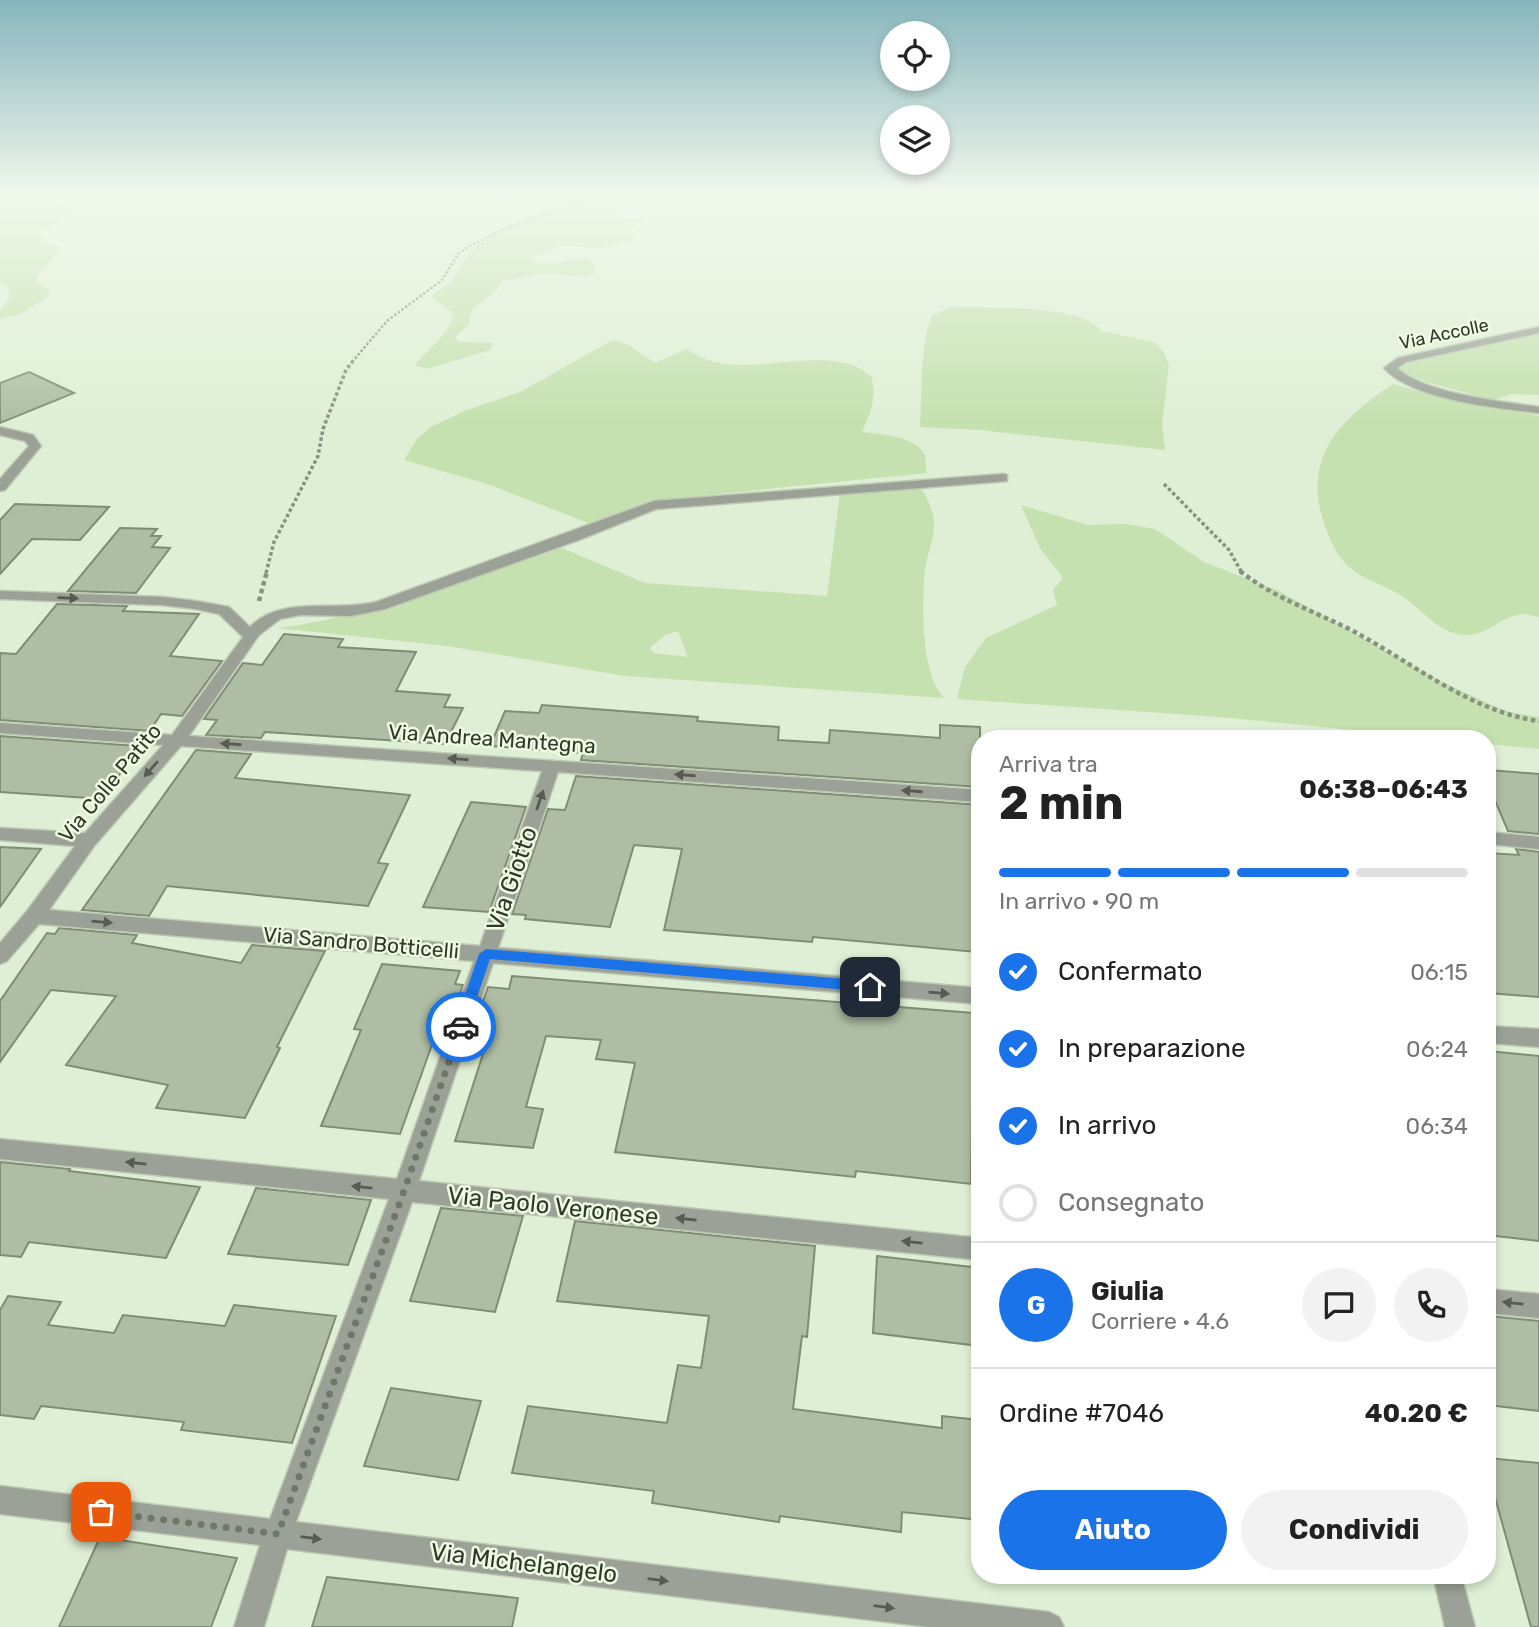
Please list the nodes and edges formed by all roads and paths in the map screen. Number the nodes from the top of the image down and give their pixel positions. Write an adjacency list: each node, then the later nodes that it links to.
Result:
1 (446, 273): 9 (path)
2 (1539, 330): 3 (street, Via Accolle)
3 (1539, 410)
4 (0, 431): 7 (street)
5 (1003, 478): 9 (street, Via Colle Patito)
6 (1164, 484): 10 (path)
7 (0, 486)
8 (0, 595): 9 (street, one-way to 9)
9 (250, 636): 12 (street, Via Colle Patito)
10 (1539, 721)
11 (0, 728): 12 (street, Via Andrea Mantegna)
12 (177, 740): 13 (street, Via Andrea Mantegna, one-way to 12); 17 (street, Via Colle Patito, one-way to 17)
13 (552, 765): 14 (street, Via Andrea Mantegna, one-way to 13); 20 (street, Via Giotto, one-way to 13)
14 (971, 795)
15 (0, 834): 17 (street)
16 (1496, 839): 18 (street)
17 (89, 840): 19 (street, Via Colle Patito)
18 (1539, 843)
19 (34, 916): 20 (street, Via Sandro Botticelli, one-way to 20); 21 (street, Via Colle Patito)
20 (486, 954): 22 (street, Via Sandro Botticelli, one-way to 22); 26 (street, Via Giotto)
21 (0, 956)
22 (971, 995)
23 (1496, 1035): 24 (street)
24 (1539, 1038)
25 (0, 1149): 26 (street, Via Paolo Veronese, one-way to 25)
26 (404, 1191): 27 (street, Via Paolo Veronese, one-way to 26); 31 (street, Via Giotto)
27 (971, 1248)
28 (1496, 1302): 29 (street, one-way to 28)
29 (1539, 1306)
30 (0, 1500): 31 (street, Via Michelangelo)
31 (278, 1534): 33 (street, Via Giotto); 34 (street, Via Michelangelo, one-way to 34)
32 (1449, 1584): 35 (street)
33 (249, 1627)
34 (1049, 1627)
35 (1460, 1627)

